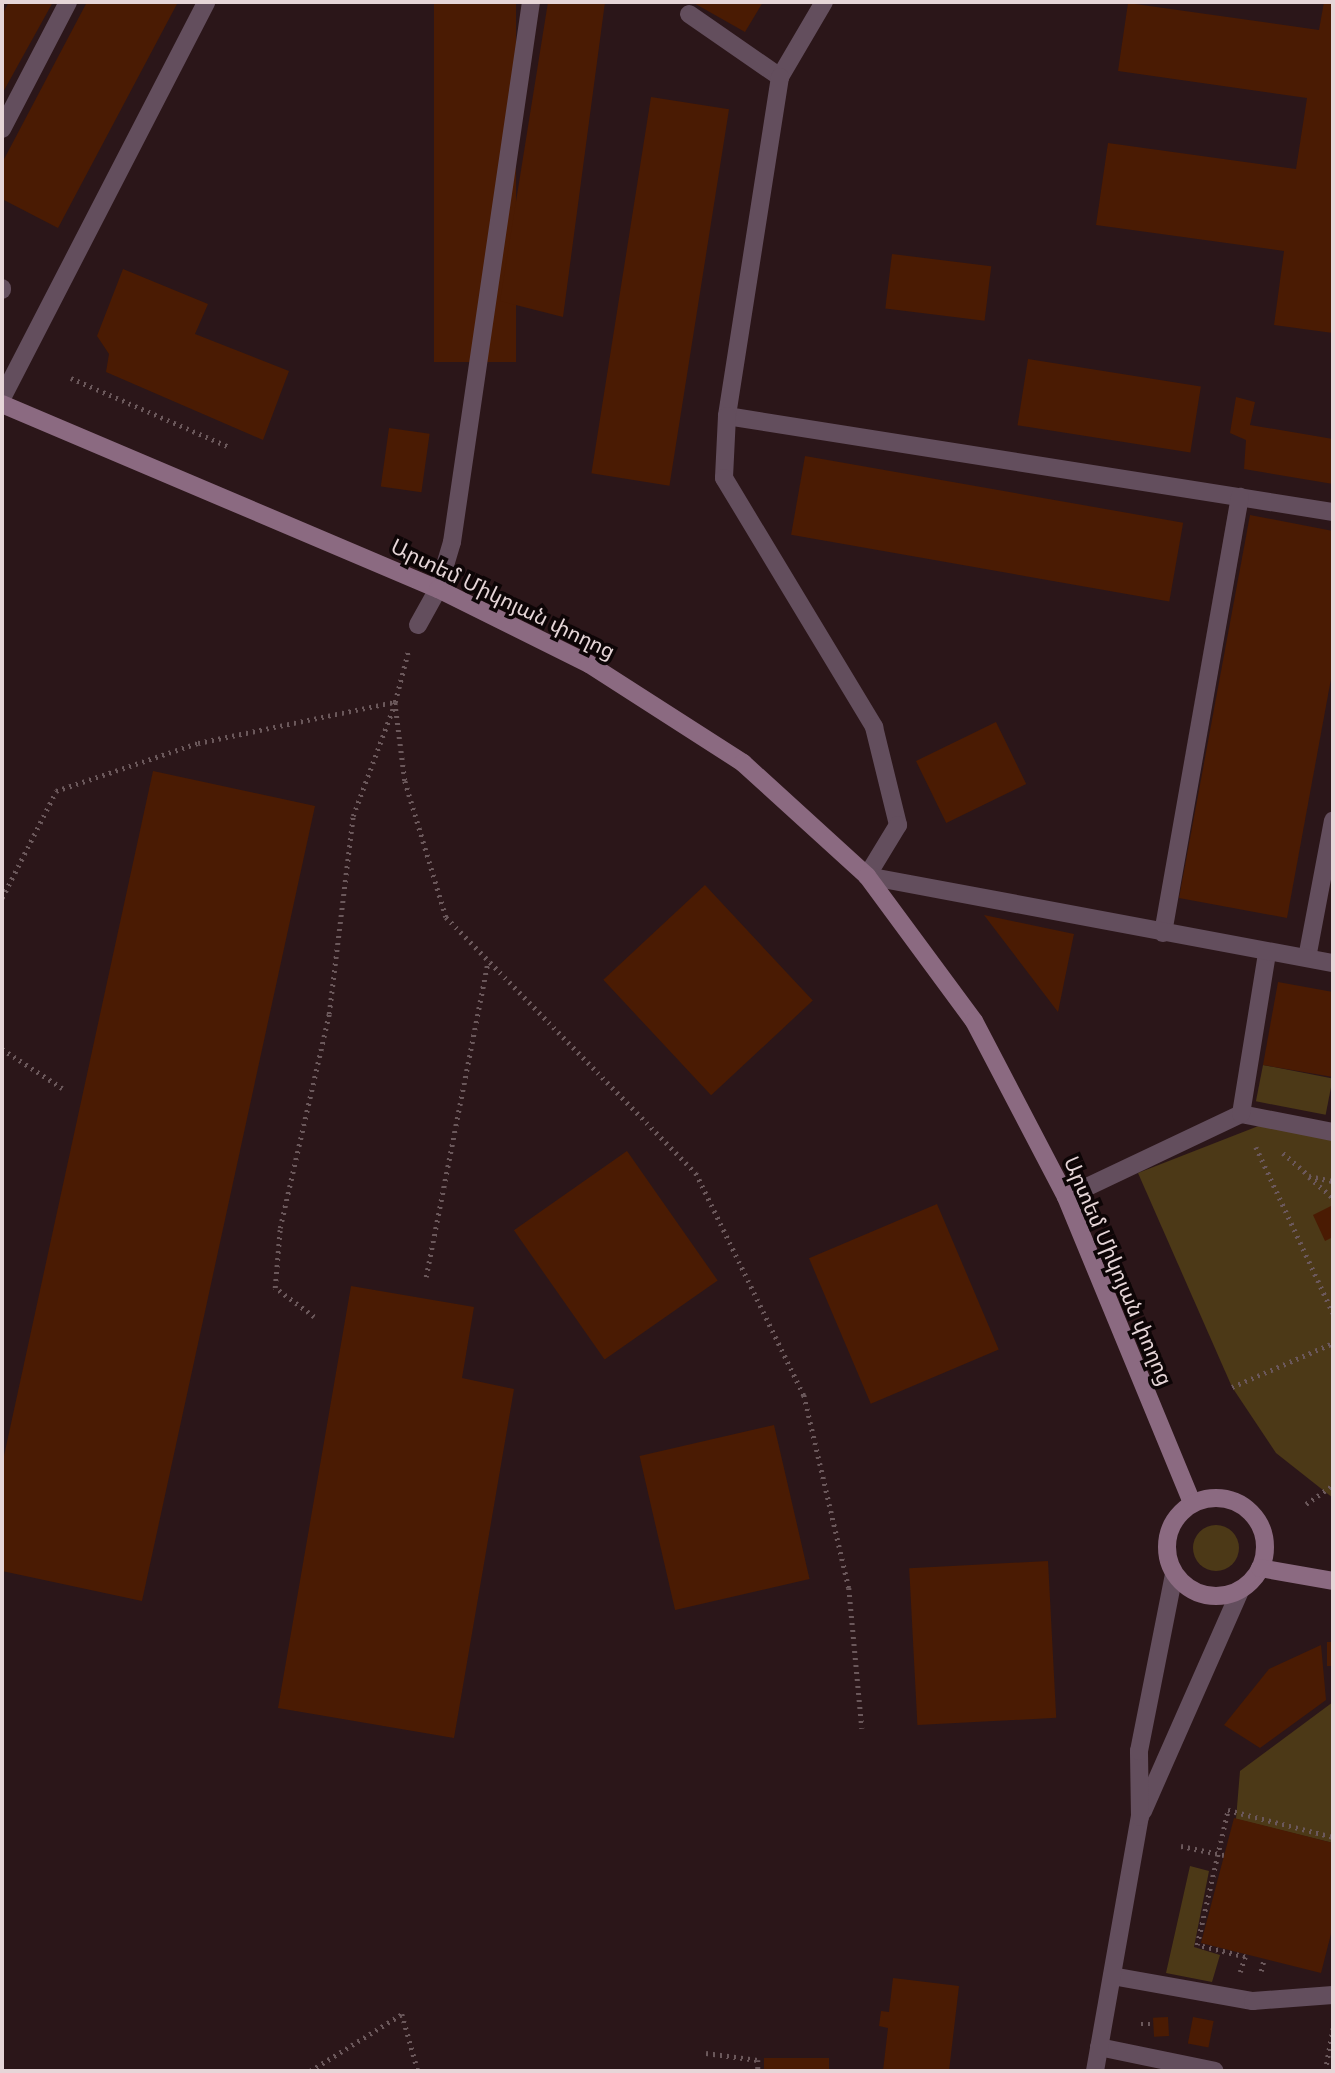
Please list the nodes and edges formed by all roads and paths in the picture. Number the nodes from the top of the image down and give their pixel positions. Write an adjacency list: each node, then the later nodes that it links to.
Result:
1 (68, 2): 7 (street)
2 (205, 2): 9 (street)
3 (531, 2): 15 (street)
4 (824, 2): 6 (street)
5 (688, 14): 6 (street)
6 (780, 77): 11 (street)
7 (2, 129)
8 (71, 378): 12 (path)
9 (2, 398)
10 (2, 404): 15 (main road, Արտեմ Միկոյան փողոց)
11 (727, 416): 13 (street); 19 (street)
12 (230, 447)
13 (1240, 497): 14 (street); 21 (street)
14 (1333, 512)
15 (438, 589): 16 (street); 19 (main road, Արտեմ Միկոյան փողոց)
16 (418, 625): 17 (path)
17 (396, 702): 20 (path); 24 (path); 35 (path)
18 (1333, 820): 23 (street)
19 (867, 876): 21 (street); 31 (main road, Արտեմ Միկոյան փողոց)
20 (2, 898)
21 (1163, 933): 22 (street)
22 (1267, 953): 23 (street); 28 (street)
23 (1307, 958): 25 (street)
24 (489, 960): 33 (path); 45 (path)
25 (1333, 963)
26 (2, 1049): 27 (path)
27 (62, 1088)
28 (1241, 1114): 29 (street); 31 (street); 34 (path)
29 (1333, 1132)
30 (1309, 1176): 32 (path)
31 (1066, 1197): 39 (main road, Արտեմ Միկոյան փողոց)
32 (1333, 1198)
33 (426, 1277)
34 (1333, 1313)
35 (314, 1317)
36 (1333, 1343): 37 (path)
37 (1232, 1387)
38 (1333, 1485): 40 (path)
39 (1192, 1503): 41 (main road); 42 (main road)
40 (1306, 1504)
41 (1260, 1568): 43 (main road); 44 (main road)
42 (1174, 1574): 44 (main road); 46 (street)
43 (1333, 1581)
44 (1239, 1593): 46 (street)
45 (862, 1728)
46 (1140, 1817): 50 (street)
47 (1333, 1837): 49 (path)
48 (1181, 1846): 49 (path)
49 (1221, 1854): 52 (path)
50 (1112, 1976): 52 (street); 56 (street)
51 (1333, 1994): 52 (street)
52 (1233, 1997)
53 (1140, 2024): 54 (path)
54 (1153, 2024)
55 (1333, 2028): 63 (path)
56 (1099, 2048): 61 (street); 62 (street)
57 (706, 2053): 60 (path)
58 (310, 2071): 59 (path)
59 (418, 2071)
60 (758, 2071)
61 (1095, 2071)
62 (1215, 2071)
63 (1325, 2071)

